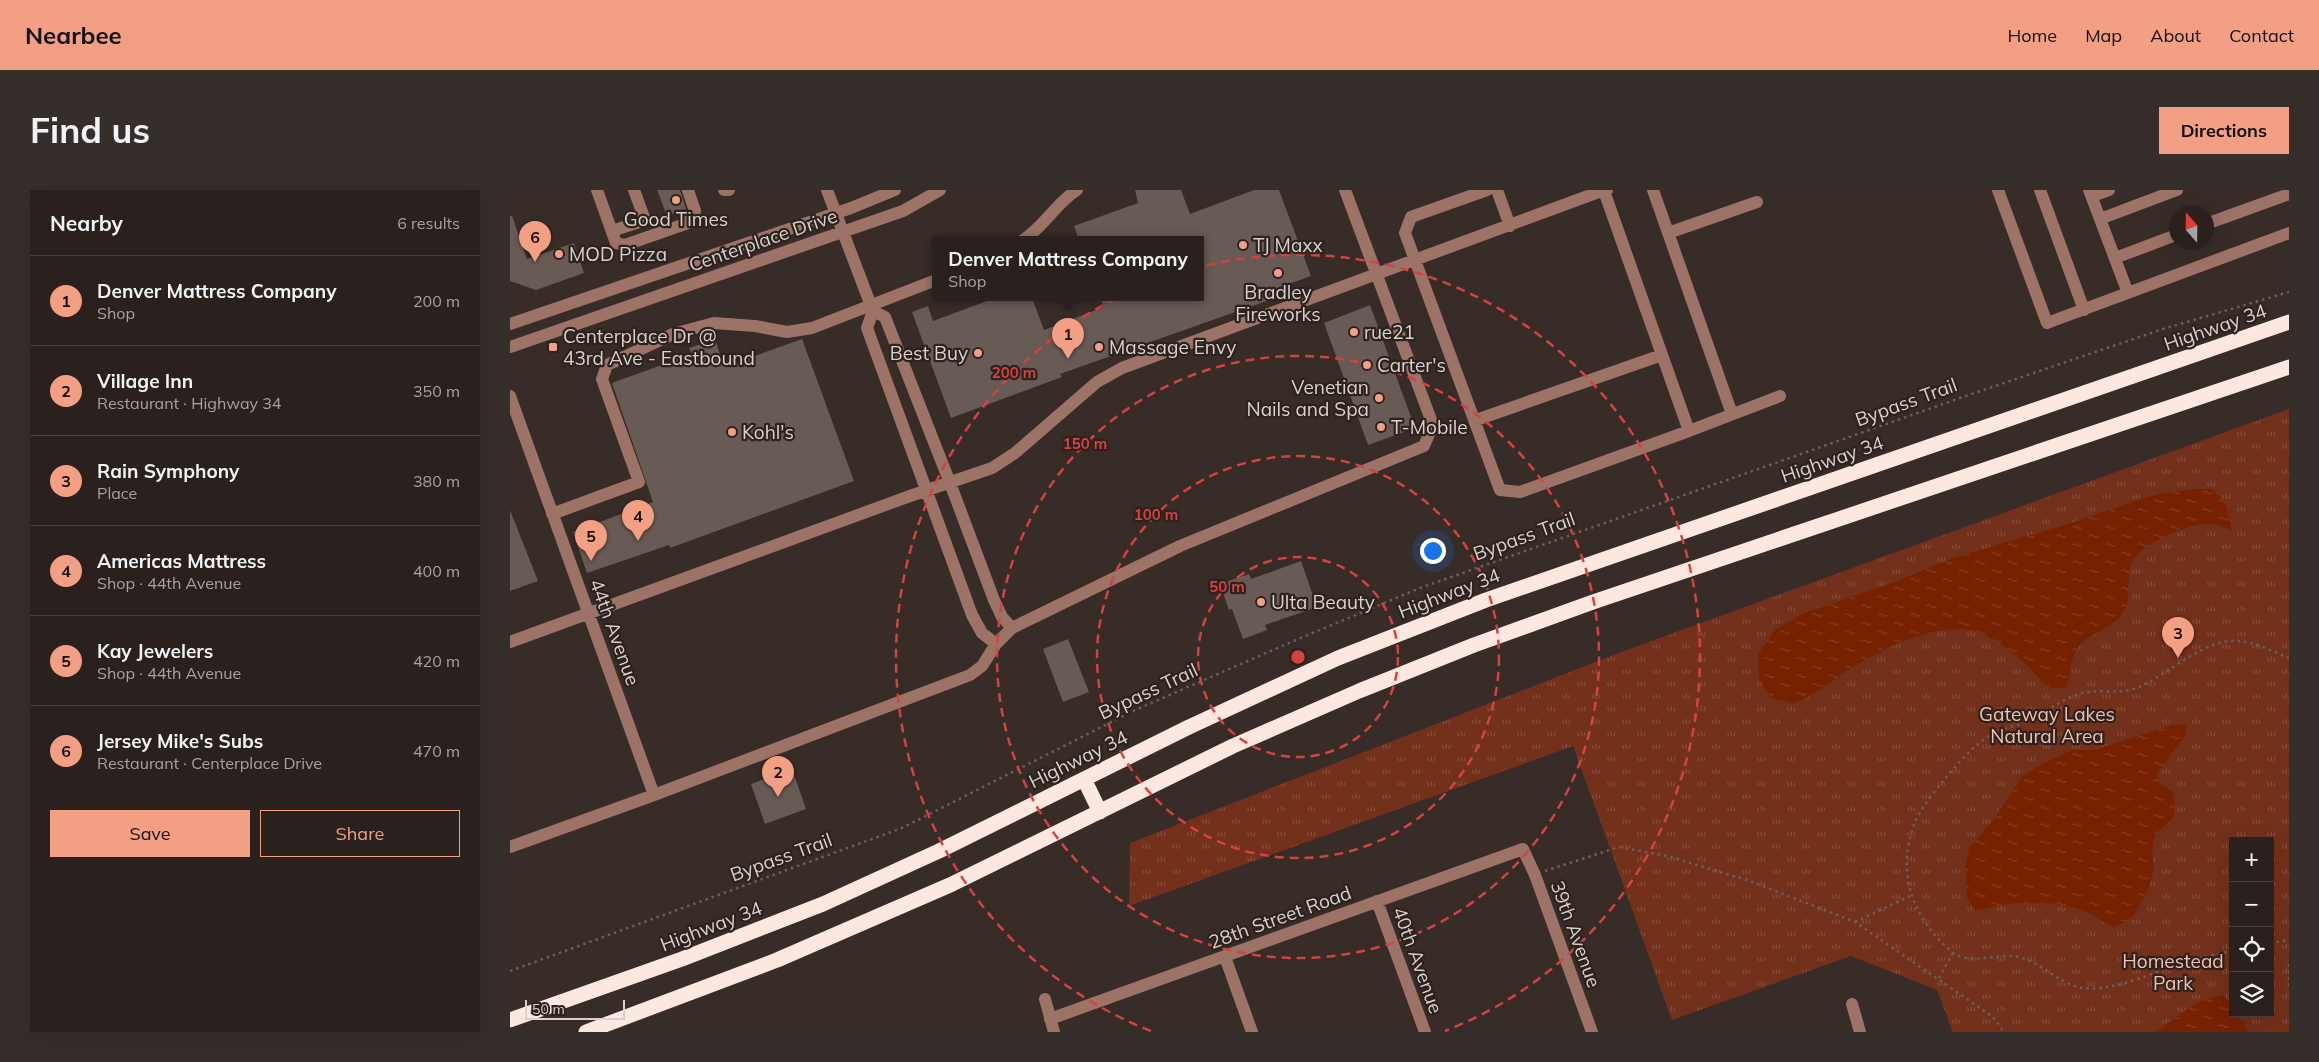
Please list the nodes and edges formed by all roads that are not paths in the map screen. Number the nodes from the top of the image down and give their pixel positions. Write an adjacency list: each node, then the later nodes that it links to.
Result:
1 (597, 190): 26 (street)
2 (634, 190): 26 (street)
3 (688, 190): 26 (street)
4 (724, 190): 5 (street)
5 (729, 190)
6 (827, 190): 22 (street)
7 (895, 190): 22 (street, Centerplace Drive)
8 (940, 190): 27 (street, Centerplace Drive)
9 (1077, 190): 30 (street)
10 (1345, 190): 34 (street)
11 (1487, 190): 33 (street)
12 (1497, 190): 25 (street)
13 (1605, 190): 25 (street); 42 (street)
14 (1653, 190): 28 (street)
15 (1998, 190): 38 (street)
16 (2040, 190): 38 (street)
17 (2109, 190): 19 (street)
18 (2177, 190): 23 (street)
19 (2090, 193): 23 (street)
20 (2289, 194): 24 (street)
21 (1757, 202): 28 (street)
22 (835, 213): 27 (street); 40 (street, Centerplace Drive)
23 (2100, 219): 32 (street)
24 (2214, 221)
25 (1510, 226): 33 (street)
26 (612, 231)
27 (843, 233): 37 (street); 41 (street, Centerplace Drive)
28 (1668, 233): 46 (street)
29 (2289, 233): 36 (street)
30 (1030, 236)
31 (2169, 238): 32 (street)
32 (2115, 258): 36 (street)
33 (1415, 260): 34 (street); 47 (street)
34 (1376, 274): 49 (street); 53 (street)
35 (932, 282): 37 (street)
36 (2128, 294): 38 (street)
37 (872, 308): 49 (street); 50 (street); 51 (street)
38 (2084, 310)
39 (2289, 322): 56 (highway, Highway 34)
40 (510, 324)
41 (510, 347)
42 (1662, 355): 47 (street); 48 (street)
43 (2289, 367): 58 (highway)
44 (510, 396): 51 (street, 44th Avenue)
45 (1780, 396): 46 (street)
46 (1732, 414): 48 (street)
47 (1476, 420): 48 (street)
48 (1689, 430)
49 (950, 483): 50 (street); 53 (street)
50 (926, 490): 52 (street); 55 (street)
51 (552, 514): 52 (street, 44th Avenue)
52 (588, 613): 54 (street); 57 (street, 44th Avenue)
53 (1012, 628): 55 (street)
54 (510, 642)
55 (996, 644): 57 (street)
56 (1084, 779): 58 (highway); 66 (highway, Highway 34)
57 (654, 795): 59 (street)
58 (1100, 812): 67 (highway)
59 (510, 847)
60 (1523, 849): 61 (street, 28th Street Road); 71 (street, 39th Avenue)
61 (1377, 901): 62 (street, 28th Street Road); 70 (street, 40th Avenue)
62 (1225, 957): 65 (street, 28th Street Road); 69 (street)
63 (1045, 999): 65 (street)
64 (1852, 1004): 72 (street)
65 (1050, 1019): 68 (street)
66 (510, 1020)
67 (586, 1032)
68 (1054, 1032)
69 (1252, 1032)
70 (1425, 1032)
71 (1592, 1032)
72 (1860, 1032)

